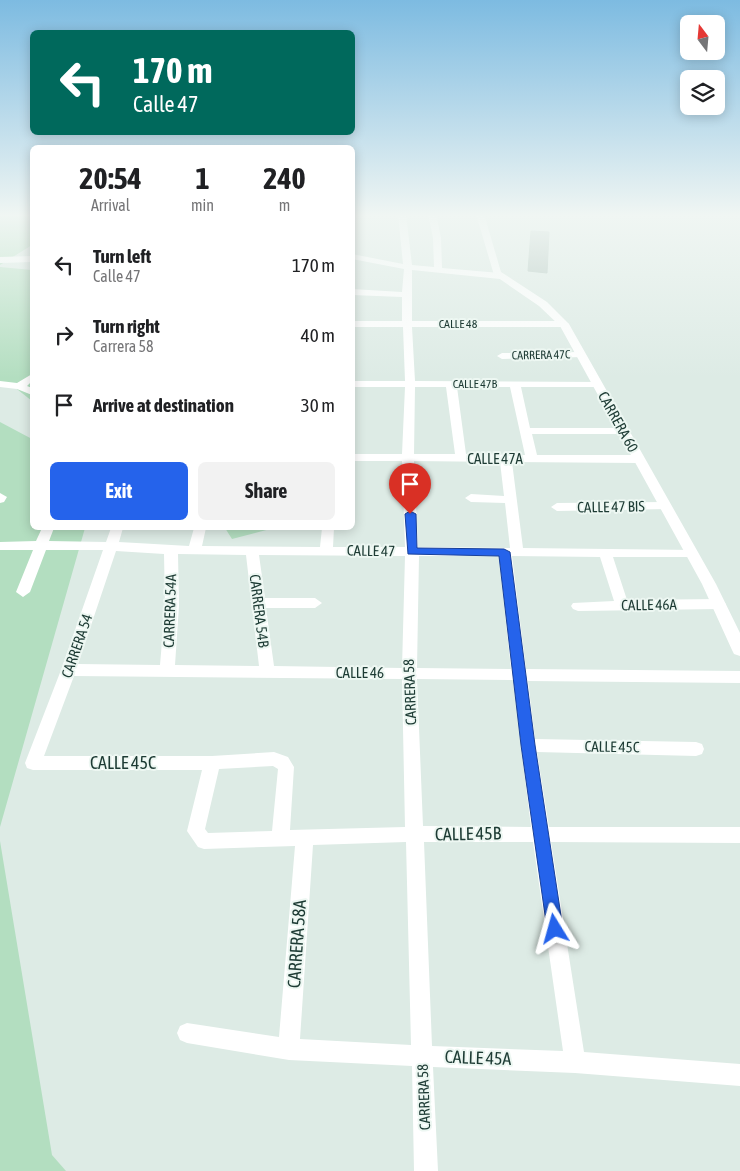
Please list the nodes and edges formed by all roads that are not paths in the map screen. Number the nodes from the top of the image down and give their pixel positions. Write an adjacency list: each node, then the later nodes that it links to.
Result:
1 (408, 268): 7 (street, CARRERA 58)
2 (418, 269): 4 (street)
3 (498, 269): 5 (street)
4 (438, 270): 5 (street)
5 (500, 276): 9 (street, CARRERA 60)
6 (355, 292): 7 (street)
7 (406, 295): 10 (street, CARRERA 58)
8 (355, 324): 10 (street, CALLE 48)
9 (564, 324): 10 (street, CALLE 48); 11 (street, CARRERA 60)
10 (408, 325): 16 (street, CARRERA 58)
11 (580, 355): 12 (street, CARRERA 47C); 19 (street, CARRERA 60)
12 (502, 356)
13 (30, 378): 20 (street)
14 (0, 384): 20 (street)
15 (355, 384): 16 (street, CALLE 47B)
16 (410, 384): 17 (street, CALLE 47B); 25 (street, CARRERA 58)
17 (451, 384): 18 (street, CALLE 47B); 26 (street)
18 (515, 384): 19 (street, CALLE 47B); 22 (street)
19 (598, 384): 23 (street, CARRERA 60)
20 (19, 386): 21 (street)
21 (30, 391)
22 (526, 431): 23 (street); 28 (street)
23 (623, 431): 29 (street, CARRERA 60)
24 (355, 457): 25 (street, CALLE 47A)
25 (408, 458): 26 (street, CALLE 47A); 45 (street, CARRERA 58)
26 (461, 459): 27 (street, CALLE 47A)
27 (506, 459): 28 (street, CALLE 47A); 31 (street)
28 (532, 459): 29 (street, CALLE 47A)
29 (638, 459): 32 (street, CARRERA 60)
30 (471, 498): 31 (street)
31 (511, 500): 46 (street)
32 (665, 506): 33 (street, CALLE 47 BIS); 48 (street, CARRERA 60)
33 (557, 507)
34 (47, 530): 39 (street)
35 (116, 530): 40 (street, CARRERA 54)
36 (200, 530): 42 (street)
37 (328, 530): 44 (street)
38 (0, 546): 39 (street, CALLE 47)
39 (40, 546): 40 (street, CALLE 47); 49 (street)
40 (111, 547): 41 (street, CALLE 47); 56 (street, CARRERA 54)
41 (171, 550): 42 (street, CALLE 47); 57 (street, CARRERA 54A)
42 (195, 550): 43 (street, CALLE 47)
43 (252, 550): 44 (street, CALLE 47); 50 (street, CARRERA 54B)
44 (326, 550): 45 (street, CALLE 47)
45 (412, 552): 46 (street, CALLE 47); 59 (street, CARRERA 58)
46 (511, 552): 47 (street, CALLE 47); 60 (street)
47 (605, 553): 48 (street, CALLE 47); 53 (street)
48 (691, 553): 52 (street, CARRERA 60)
49 (23, 592)
50 (258, 603): 51 (street); 58 (street, CARRERA 54B)
51 (315, 603)
52 (719, 604): 53 (street, CALLE 46A); 55 (street, CARRERA 60)
53 (622, 605): 54 (street, CALLE 46A)
54 (578, 606)
55 (740, 650)
56 (69, 670): 57 (street, CALLE 46); 64 (street, CARRERA 54)
57 (167, 671): 58 (street, CALLE 46)
58 (267, 672): 59 (street, CALLE 46)
59 (409, 673): 60 (street, CALLE 46); 67 (street, CARRERA 58)
60 (520, 676): 61 (street, CALLE 46); 62 (street)
61 (740, 677)
62 (528, 745): 63 (street, CALLE 45C); 66 (street)
63 (696, 749)
64 (33, 763): 65 (street, CALLE 45C)
65 (212, 763): 69 (street, CALLE 45C); 69 (street, CALLE 45B)
66 (541, 833): 67 (street, CALLE 45B); 68 (street, CALLE 45B); 74 (street)
67 (416, 834): 70 (street, CALLE 45B); 73 (street, CARRERA 58)
68 (740, 835)
69 (280, 839): 70 (street, CALLE 45B)
70 (305, 839): 72 (street, CARRERA 58A)
71 (187, 1033): 72 (street, CALLE 45A)
72 (289, 1049): 73 (street, CALLE 45A)
73 (423, 1056): 74 (street, CALLE 45A); 76 (street, CARRERA 58)
74 (575, 1062): 75 (street, CALLE 45A)
75 (740, 1075)
76 (426, 1171)

